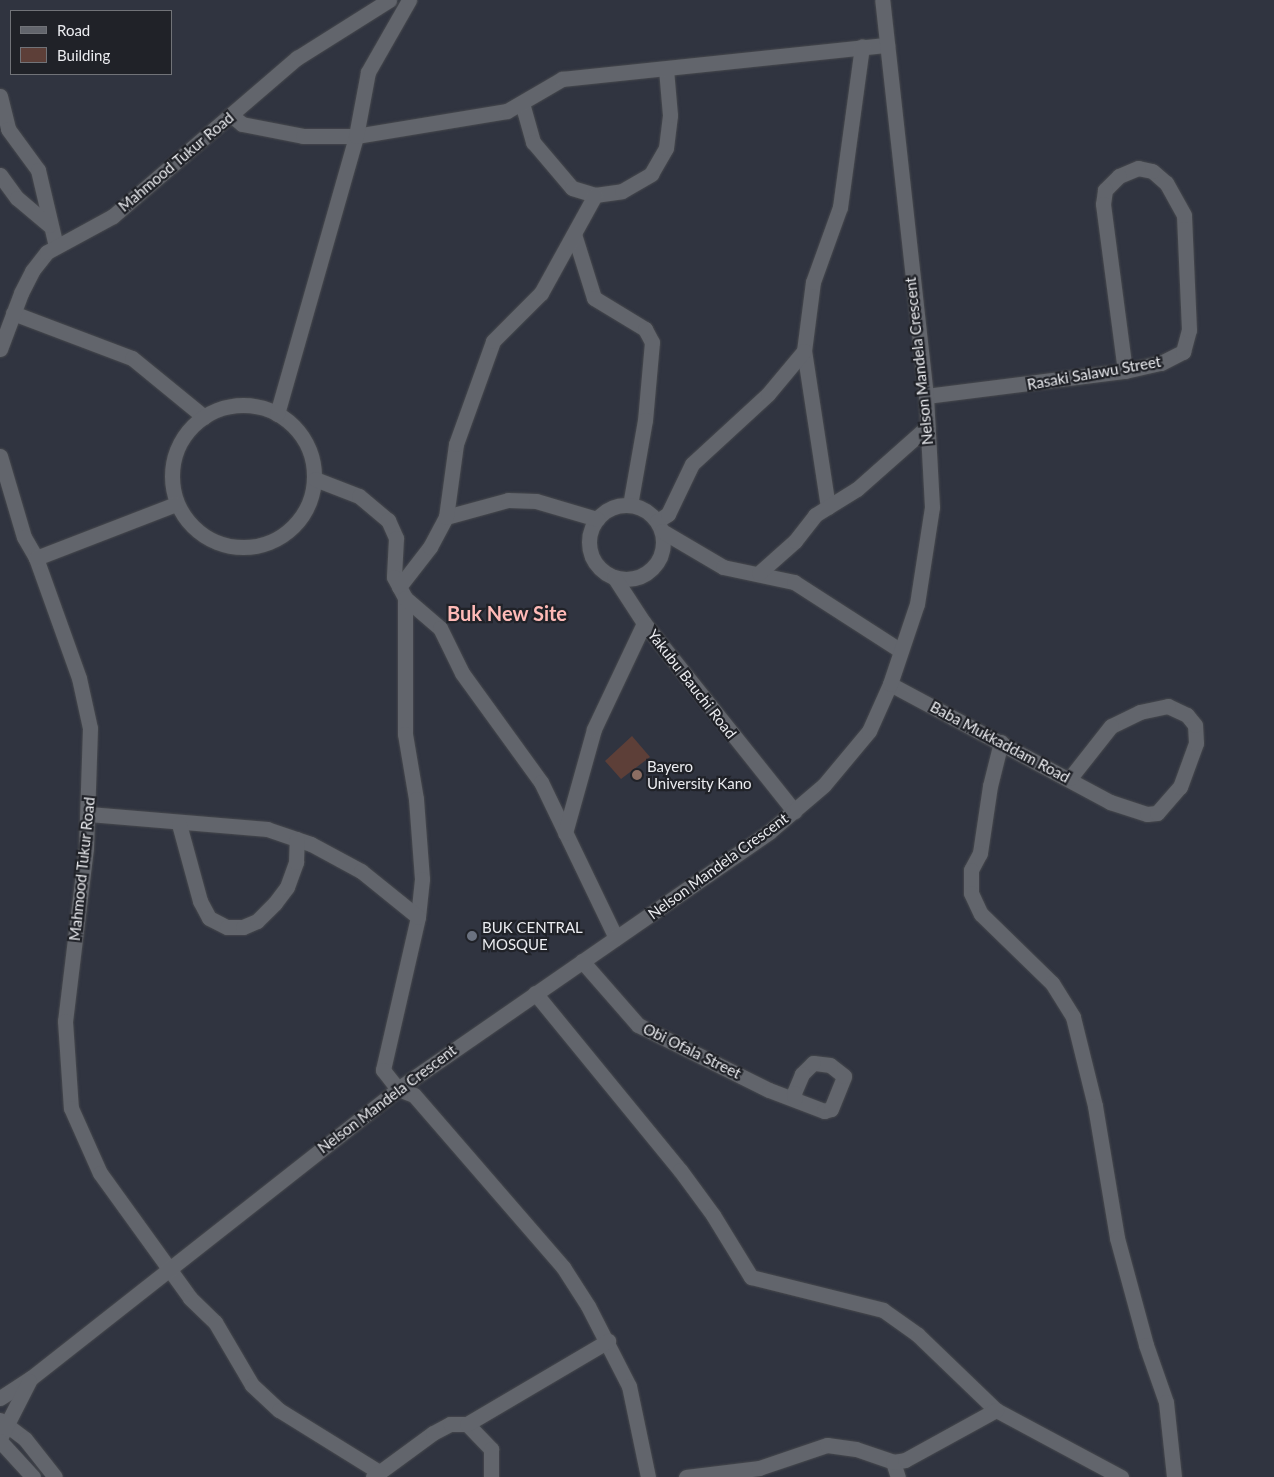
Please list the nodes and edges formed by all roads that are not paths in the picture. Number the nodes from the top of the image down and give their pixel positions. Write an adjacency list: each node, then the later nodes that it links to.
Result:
1 (389, 0): 9 (street, Mahmood Tukur Road)
2 (408, 0): 10 (street)
3 (882, 0): 4 (street, Nelson Mandela Crescent)
4 (887, 45): 5 (street); 20 (street, Nelson Mandela Crescent)
5 (862, 47): 6 (street); 18 (street)
6 (666, 70): 8 (street); 12 (street)
7 (0, 96): 13 (street)
8 (522, 103): 10 (street); 12 (street)
9 (231, 116): 10 (street); 15 (street, Mahmood Tukur Road)
10 (356, 136): 21 (street)
11 (0, 175): 13 (street)
12 (595, 195): 14 (street)
13 (49, 225): 15 (street)
14 (574, 234): 27 (street); 29 (street)
15 (56, 246): 16 (street, Mahmood Tukur Road)
16 (13, 314): 17 (street, Mahmood Tukur Road); 22 (street)
17 (1, 343)
18 (804, 351): 28 (street); 31 (street)
19 (1125, 371): 19 (street, Rasaki Salawu Street); 20 (street, Rasaki Salawu Street)
20 (926, 396): 23 (street, Nelson Mandela Crescent)
21 (277, 414): 22 (street); 25 (street)
22 (204, 417): 26 (street)
23 (927, 427): 28 (street); 37 (street, Nelson Mandela Crescent)
24 (0, 456): 32 (street, Mahmood Tukur Road)
25 (315, 479): 26 (street); 35 (street)
26 (176, 504): 32 (street)
27 (630, 505): 30 (street); 31 (street)
28 (828, 507): 33 (street)
29 (446, 517): 30 (street); 35 (street)
30 (597, 519): 34 (street)
31 (659, 526): 33 (street); 34 (street)
32 (36, 558): 42 (street, Mahmood Tukur Road)
33 (759, 573): 37 (street)
34 (614, 577): 36 (street, Yakubu Bauchi Road)
35 (402, 592): 44 (street); 46 (street)
36 (644, 623): 41 (street, Yakubu Bauchi Road); 44 (street)
37 (901, 651): 38 (street, Nelson Mandela Crescent)
38 (890, 684): 39 (street, Baba Mukkaddam Road); 41 (street, Nelson Mandela Crescent)
39 (1001, 742): 40 (street, Baba Mukkaddam Road); 70 (street)
40 (1070, 778): 40 (street, Baba Mukkaddam Road)
41 (794, 811): 47 (street, Nelson Mandela Crescent)
42 (89, 814): 43 (street); 52 (street, Mahmood Tukur Road)
43 (179, 824): 45 (street); 45 (street)
44 (565, 833): 47 (street)
45 (297, 839): 46 (street)
46 (418, 917): 50 (street)
47 (616, 938): 48 (street, Nelson Mandela Crescent)
48 (582, 961): 49 (street, Nelson Mandela Crescent); 51 (street, Obi Ofala Street)
49 (535, 993): 50 (street, Nelson Mandela Crescent); 56 (street)
50 (398, 1089): 52 (street, Nelson Mandela Crescent); 53 (street)
51 (796, 1099)
52 (168, 1267): 54 (street, Nelson Mandela Crescent); 62 (street, Mahmood Tukur Road)
53 (608, 1341): 58 (street); 66 (street)
54 (31, 1378): 55 (street); 57 (street)
55 (0, 1398)
56 (996, 1410): 60 (street); 69 (street)
57 (3, 1422): 59 (street); 64 (street)
58 (467, 1424): 62 (street); 65 (street)
59 (0, 1439): 63 (street)
60 (893, 1462): 61 (street); 68 (street)
61 (761, 1473): 67 (street)
62 (376, 1474)
63 (33, 1477)
64 (56, 1477)
65 (491, 1477)
66 (648, 1477)
67 (686, 1477)
68 (898, 1477)
69 (1120, 1477)
70 (1174, 1477)

